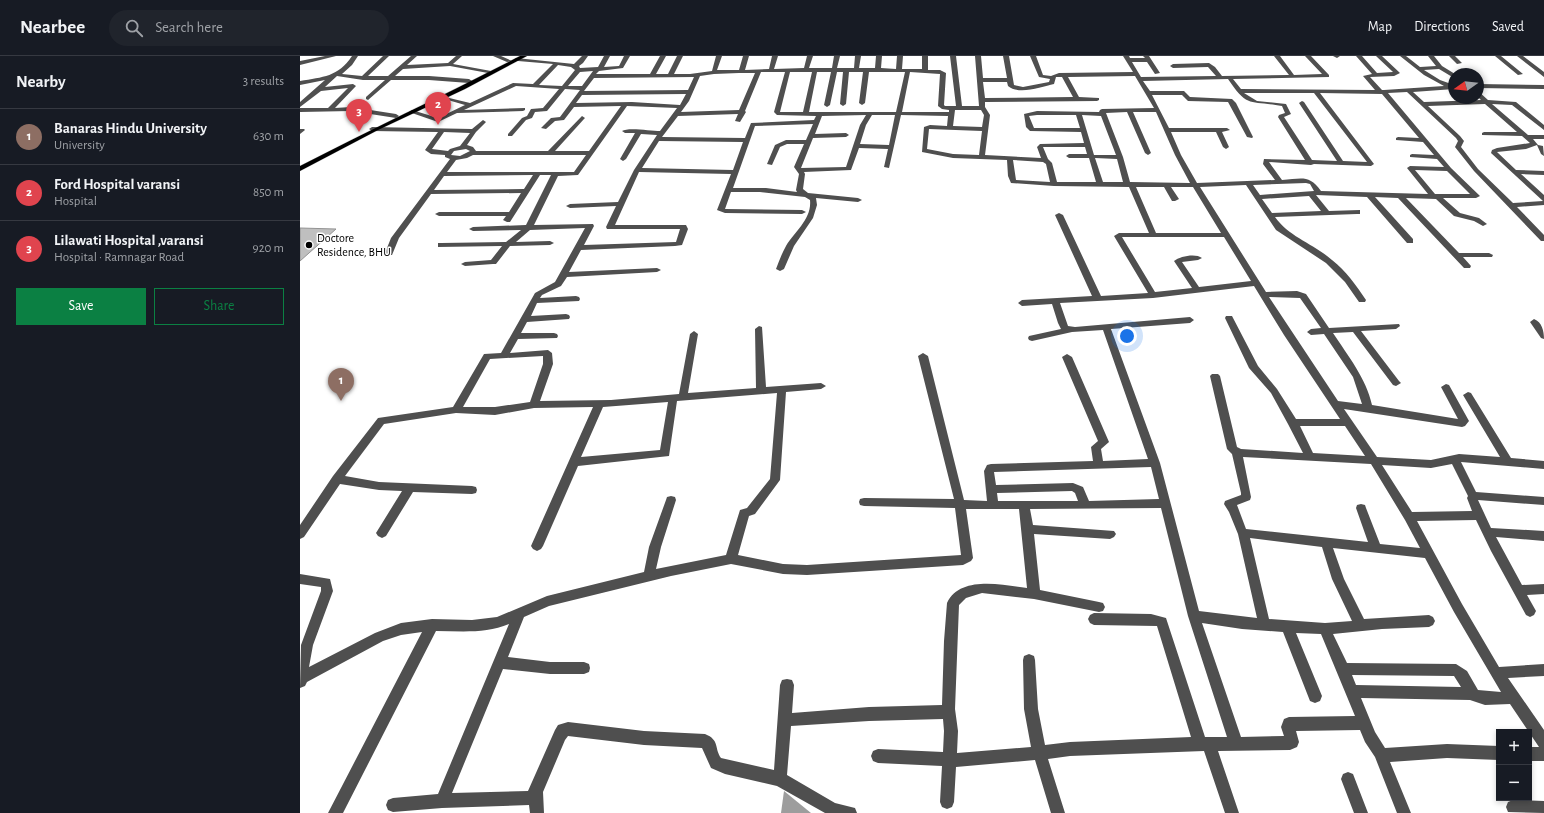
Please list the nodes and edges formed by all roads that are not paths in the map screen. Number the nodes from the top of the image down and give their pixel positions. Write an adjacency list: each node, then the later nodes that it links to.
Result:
1 (333, 56): 41 (street)
2 (354, 56): 77 (street)
3 (386, 56): 85 (street)
4 (414, 56): 50 (street)
5 (459, 56): 50 (street)
6 (496, 56): 38 (street)
7 (568, 56): 43 (street)
8 (584, 56): 51 (street)
9 (607, 56): 52 (street)
10 (627, 56): 52 (street)
11 (663, 56): 79 (street)
12 (680, 56): 80 (street)
13 (718, 56): 67 (street)
14 (746, 56): 68 (street)
15 (775, 56): 60 (street)
16 (810, 56): 55 (street)
17 (837, 56): 57 (street)
18 (858, 56): 62 (street)
19 (879, 56): 58 (street)
20 (900, 56): 64 (street)
21 (925, 56): 66 (street)
22 (953, 56): 130 (street)
23 (978, 56): 88 (street)
24 (1006, 56): 89 (street)
25 (1033, 56): 87 (street)
26 (1277, 56): 84 (street)
27 (1308, 56): 84 (street)
28 (1359, 56): 76 (street)
29 (1379, 56): 39 (street)
30 (1403, 56): 44 (street)
31 (1431, 56): 49 (street)
32 (1452, 56): 40 (street)
33 (1498, 56): 72 (street)
34 (1520, 56): 45 (street)
35 (520, 57): 38 (main road); 42 (street); 109 (main road)
36 (1127, 58): 37 (street); 81 (street)
37 (1148, 58): 71 (street)
38 (509, 61): 59 (main road)
39 (1386, 62): 44 (street); 76 (street)
40 (1459, 62)
41 (300, 63)
42 (557, 63): 43 (street); 93 (street)
43 (563, 64): 51 (street)
44 (1411, 64): 53 (street)
45 (1531, 64): 46 (street); 73 (street)
46 (1544, 64)
47 (452, 66): 59 (street)
48 (1173, 66): 82 (street)
49 (1440, 66): 53 (street); 70 (street)
50 (404, 67): 86 (street)
51 (576, 68): 52 (street); 96 (street)
52 (598, 69): 78 (street)
53 (1418, 69): 94 (street)
54 (788, 70): 55 (street); 60 (street); 145 (street)
55 (806, 70): 56 (street)
56 (815, 70): 57 (street); 145 (street)
57 (833, 70): 61 (street); 126 (street)
58 (878, 70): 63 (street); 64 (street)
59 (488, 71): 90 (main road)
60 (771, 71): 69 (street)
61 (846, 71): 62 (street); 120 (street)
62 (856, 71): 63 (street)
63 (866, 71): 117 (street)
64 (899, 71): 65 (street)
65 (908, 71): 66 (street); 140 (street)
66 (925, 71): 135 (street)
67 (714, 72): 68 (street); 74 (street)
68 (741, 72): 69 (street)
69 (758, 72): 137 (street)
70 (1448, 72)
71 (1157, 73)
72 (1520, 74)
73 (1544, 74)
74 (698, 75): 80 (street); 105 (street)
75 (1064, 75): 81 (street); 87 (street); 115 (street)
76 (1376, 75): 106 (street)
77 (335, 76): 85 (street); 91 (street); 100 (street)
78 (592, 76): 79 (street); 101 (street)
79 (652, 76): 80 (street)
80 (670, 76)
81 (1139, 77): 82 (street); 108 (street)
82 (1220, 77): 83 (street)
83 (1229, 77): 92 (street); 102 (street)
84 (1293, 77): 92 (street)
85 (363, 78): 86 (street)
86 (392, 78): 90 (street); 110 (street)
87 (1052, 78): 98 (street)
88 (980, 80): 89 (street); 112 (street)
89 (1010, 80): 98 (street)
90 (469, 81): 148 (main road)
91 (301, 84)
92 (1285, 84): 102 (street); 103 (street)
93 (534, 86): 96 (street); 123 (street)
94 (1448, 86)
95 (1484, 86): 97 (street)
96 (563, 87): 101 (street); 171 (street)
97 (1544, 87)
98 (1032, 88): 113 (street)
99 (1448, 88): 104 (street)
100 (319, 89): 122 (street); 128 (street)
101 (581, 90): 107 (street); 124 (street)
102 (1238, 91): 202 (street)
103 (1316, 91): 106 (street); 204 (street)
104 (1409, 91): 106 (street); 121 (street)
105 (690, 92): 107 (street); 127 (street)
106 (1382, 92): 179 (street)
107 (614, 93): 125 (street)
108 (1148, 93): 134 (street); 174 (street)
109 (443, 97): 123 (street); 136 (main road)
110 (368, 98)
111 (1097, 99): 115 (street)
112 (982, 100): 113 (street); 131 (street)
113 (1032, 100): 114 (street); 141 (street)
114 (1058, 100): 115 (street); 142 (street)
115 (1077, 100)
116 (1486, 102): 121 (street); 157 (street); 173 (street)
117 (862, 103)
118 (1302, 103): 204 (street)
119 (625, 104): 125 (street); 127 (street); 189 (street)
120 (843, 104)
121 (1422, 104): 238 (street)
122 (300, 105)
123 (470, 105): 138 (street)
124 (572, 105): 125 (street); 155 (street)
125 (603, 105)
126 (827, 105)
127 (682, 107): 144 (street)
128 (331, 108): 132 (street); 148 (street)
129 (523, 108): 138 (street)
130 (959, 108): 131 (street); 135 (street)
131 (982, 108): 159 (street)
132 (300, 110)
133 (1129, 110): 134 (street); 147 (street); 190 (street)
134 (1158, 110): 163 (street)
135 (951, 111): 140 (street); 156 (street)
136 (412, 112): 150 (street); 158 (main road)
137 (743, 112): 144 (street); 151 (street)
138 (454, 113): 150 (street)
139 (870, 113): 140 (street); 146 (street); 181 (street)
140 (898, 113): 184 (street)
141 (1037, 113): 142 (street); 162 (street)
142 (1063, 113): 143 (street); 152 (street)
143 (1078, 113): 147 (street); 162 (street)
144 (676, 114): 172 (street)
145 (806, 114): 146 (street)
146 (819, 114): 154 (street)
147 (1103, 114): 196 (street)
148 (396, 116): 158 (main road)
149 (582, 118): 186 (street)
150 (438, 120): 160 (street)
151 (738, 121)
152 (1066, 121)
153 (483, 122): 166 (street)
154 (817, 122): 176 (street); 178 (street)
155 (544, 128)
156 (950, 128): 159 (street); 195 (street)
157 (1544, 128)
158 (374, 129): 160 (street); 206 (main road)
159 (986, 129): 195 (street)
160 (418, 130): 161 (street)
161 (443, 130): 166 (street); 187 (street)
162 (1084, 130): 180 (street)
163 (1167, 130): 164 (street); 222 (street)
164 (1218, 130): 165 (street); 185 (street)
165 (1227, 130)
166 (474, 131): 183 (street)
167 (625, 131): 168 (street)
168 (640, 131): 172 (street); 199 (street)
169 (1484, 134): 173 (street)
170 (846, 135): 176 (street)
171 (510, 136)
172 (659, 136): 178 (street); 208 (street)
173 (1526, 136): 175 (street); 211 (street)
174 (1250, 137)
175 (1544, 137)
176 (809, 139): 203 (street); 209 (street)
177 (1398, 139): 179 (street)
178 (746, 140): 210 (street)
179 (1425, 140): 197 (street)
180 (1087, 145): 193 (street); 201 (street)
181 (857, 146): 184 (street); 209 (street)
182 (1540, 146): 191 (street)
183 (463, 147): 187 (street); 188 (street)
184 (891, 147): 205 (street)
185 (1226, 147)
186 (551, 152): 188 (street); 189 (street)
187 (448, 153): 198 (street)
188 (472, 153): 198 (street)
189 (591, 153): 215 (street)
190 (1148, 154)
191 (1544, 154)
192 (1069, 156): 193 (street)
193 (1091, 156): 196 (street); 221 (street)
194 (1412, 156): 197 (street)
195 (982, 157): 200 (street)
196 (1120, 157): 218 (street)
197 (1440, 157): 207 (street)
198 (454, 158): 214 (street)
199 (623, 159)
200 (1010, 160): 201 (street); 217 (street)
201 (1044, 160): 217 (street)
202 (1311, 163): 204 (street); 216 (street)
203 (770, 164)
204 (1342, 164)
205 (887, 167)
206 (300, 168)
207 (1449, 169): 232 (street); 232 (street)
208 (637, 170): 210 (street); 236 (street)
209 (800, 170): 226 (street)
210 (734, 172): 223 (street)
211 (1515, 172): 213 (street); 234 (street)
212 (538, 173): 214 (street); 215 (street); 224 (street)
213 (1544, 173)
214 (443, 174): 225 (street)
215 (555, 174): 249 (street)
216 (1281, 182): 220 (street); 227 (street)
217 (1054, 184): 221 (street)
218 (1129, 184): 219 (street); 221 (street); 251 (street)
219 (1166, 184): 222 (street); 233 (street)
220 (1248, 184): 222 (street); 231 (street)
221 (1100, 185)
222 (1194, 185): 252 (street)
223 (728, 190): 226 (street); 240 (street)
224 (526, 191): 225 (street); 244 (street)
225 (430, 192): 259 (street)
226 (802, 192): 235 (street); 266 (street)
227 (1320, 193): 228 (street); 229 (street)
228 (1311, 194): 231 (street); 242 (street)
229 (1369, 195): 230 (street); 254 (street)
230 (1400, 196): 232 (street); 261 (street)
231 (1257, 197): 246 (street)
232 (1436, 197): 247 (street)
233 (1175, 199)
234 (1544, 199)
235 (858, 200)
236 (620, 204): 239 (street); 258 (street)
237 (1544, 204): 238 (street)
238 (1511, 205): 253 (street)
239 (570, 206)
240 (802, 212)
241 (1357, 212): 242 (street)
242 (1327, 213): 246 (street)
243 (439, 214): 244 (street)
244 (510, 214): 248 (street)
245 (1058, 214): 272 (street)
246 (1269, 215): 274 (street)
247 (1483, 224)
248 (502, 227): 249 (street); 250 (street)
249 (529, 227): 256 (street); 258 (street)
250 (473, 229)
251 (1153, 234): 252 (street); 270 (street)
252 (1226, 235): 268 (street)
253 (1544, 239)
254 (1410, 241)
255 (550, 243): 256 (street)
256 (508, 244): 257 (street); 263 (street)
257 (441, 246)
258 (578, 248): 267 (street)
259 (389, 253)
260 (1489, 254): 261 (street)
261 (1456, 255): 264 (street)
262 (1198, 258): 269 (street)
263 (465, 264)
264 (1467, 266)
265 (657, 270): 267 (street)
266 (780, 270)
267 (564, 275): 275 (street)
268 (1257, 283): 269 (street); 271 (street)
269 (1197, 290): 270 (street)
270 (1153, 295): 272 (street)
271 (1264, 295): 288 (street); 307 (street)
272 (1098, 299): 276 (street)
273 (576, 300): 275 (street)
274 (1362, 300)
275 (535, 301): 280 (street)
276 (1056, 301): 277 (street); 287 (street)
277 (1022, 303)
278 (566, 317): 280 (street)
279 (1229, 318): 312 (street)
280 (524, 319): 291 (street)
281 (1190, 320): 284 (street)
282 (1534, 322): 293 (street)
283 (1396, 326): 286 (street)
284 (1106, 327): 287 (street); 319 (street)
285 (759, 329): 303 (street)
286 (1355, 329): 288 (street); 299 (street)
287 (1070, 330): 294 (street)
288 (1326, 331): 289 (street); 309 (street)
289 (1311, 332)
290 (694, 334): 305 (street)
291 (515, 336): 292 (street); 295 (street)
292 (554, 336)
293 (1544, 336)
294 (1032, 338)
295 (504, 356): 308 (street); 310 (street)
296 (923, 356): 331 (street)
297 (1067, 357): 320 (street)
298 (1214, 376): 313 (street)
299 (1396, 383)
300 (821, 386): 302 (street)
301 (1446, 387): 309 (street)
302 (782, 389): 303 (street); 349 (street)
303 (760, 391): 305 (street)
304 (1468, 395): 318 (street)
305 (678, 398): 306 (street); 317 (street)
306 (600, 403): 308 (street); 317 (street)
307 (1334, 404): 309 (street); 311 (street)
308 (534, 405): 310 (street)
309 (1366, 408)
310 (456, 410): 322 (street)
311 (1346, 422): 312 (street); 316 (street)
312 (1293, 423): 314 (street)
313 (1238, 453): 314 (street); 341 (street)
314 (1310, 457): 316 (street)
315 (1454, 458): 316 (street); 318 (street); 326 (street)
316 (1374, 461): 337 (street)
317 (574, 462): 346 (street)
318 (1508, 462): 321 (street)
319 (1155, 463): 320 (street); 330 (street)
320 (1099, 465): 324 (street)
321 (1544, 465)
322 (337, 479): 323 (street); 342 (street)
323 (410, 488): 325 (street); 340 (street)
324 (992, 489): 332 (street); 333 (street)
325 (472, 490)
326 (1473, 496): 328 (street); 336 (street)
327 (671, 500): 350 (street)
328 (1544, 501)
329 (864, 502): 331 (street)
330 (1166, 503): 333 (street); 358 (street)
331 (960, 504): 332 (street); 349 (street)
332 (992, 505): 334 (street)
333 (1087, 505): 334 (street)
334 (1024, 506): 338 (street)
335 (1361, 508): 347 (street)
336 (1479, 515): 337 (street); 339 (street)
337 (1409, 517): 348 (street)
338 (1028, 529): 343 (street); 354 (street)
339 (1488, 532): 344 (street); 353 (street)
340 (382, 533)
341 (1243, 533): 345 (street); 361 (street)
342 (300, 534)
343 (1110, 534)
344 (1544, 536)
345 (1326, 543): 347 (street); 363 (street)
346 (537, 546)
347 (1376, 548): 348 (street)
348 (1429, 554): 371 (street)
349 (731, 559): 350 (street)
350 (649, 577): 357 (street)
351 (300, 579): 372 (street)
352 (1544, 589): 353 (street)
353 (1518, 590): 356 (street)
354 (1034, 594): 355 (street); 378 (street)
355 (1099, 607)
356 (1530, 611)
357 (519, 614): 362 (street); 367 (street)
358 (1194, 616): 361 (street); 382 (street)
359 (1094, 619): 383 (street)
360 (1429, 621): 363 (street)
361 (1264, 624): 364 (street)
362 (432, 625): 372 (street); 399 (street)
363 (1360, 625): 365 (street)
364 (1287, 626): 365 (street); 376 (street)
365 (1325, 629): 369 (street)
366 (1029, 660): 384 (street)
367 (499, 662): 368 (street); 394 (street)
368 (584, 668)
369 (1344, 669): 374 (street); 375 (street)
370 (1544, 670): 371 (street)
371 (1496, 673): 377 (street)
372 (300, 680)
373 (787, 685): 379 (street)
374 (1352, 691): 375 (street); 380 (street)
375 (1472, 694): 377 (street)
376 (1315, 696)
377 (1513, 697): 381 (street)
378 (948, 709): 379 (street); 390 (street)
379 (785, 720): 391 (street)
380 (1364, 723): 382 (street); 385 (street)
381 (1544, 742)
382 (1236, 743): 383 (street)
383 (1204, 744): 384 (street); 403 (street)
384 (1039, 752): 390 (street); 402 (street)
385 (1380, 753): 386 (street); 405 (street)
386 (1496, 753)
387 (1532, 754): 388 (street)
388 (1544, 754)
389 (878, 756): 390 (street)
390 (949, 759): 395 (street)
391 (780, 779): 393 (street); 401 (street)
392 (1348, 779): 404 (street)
393 (536, 792): 394 (street); 400 (street)
394 (442, 801): 396 (street)
395 (947, 802)
396 (393, 805)
397 (1512, 807): 398 (street)
398 (1544, 808)
399 (335, 813)
400 (537, 813)
401 (850, 813)
402 (1058, 813)
403 (1232, 813)
404 (1361, 813)
405 (1404, 813)

